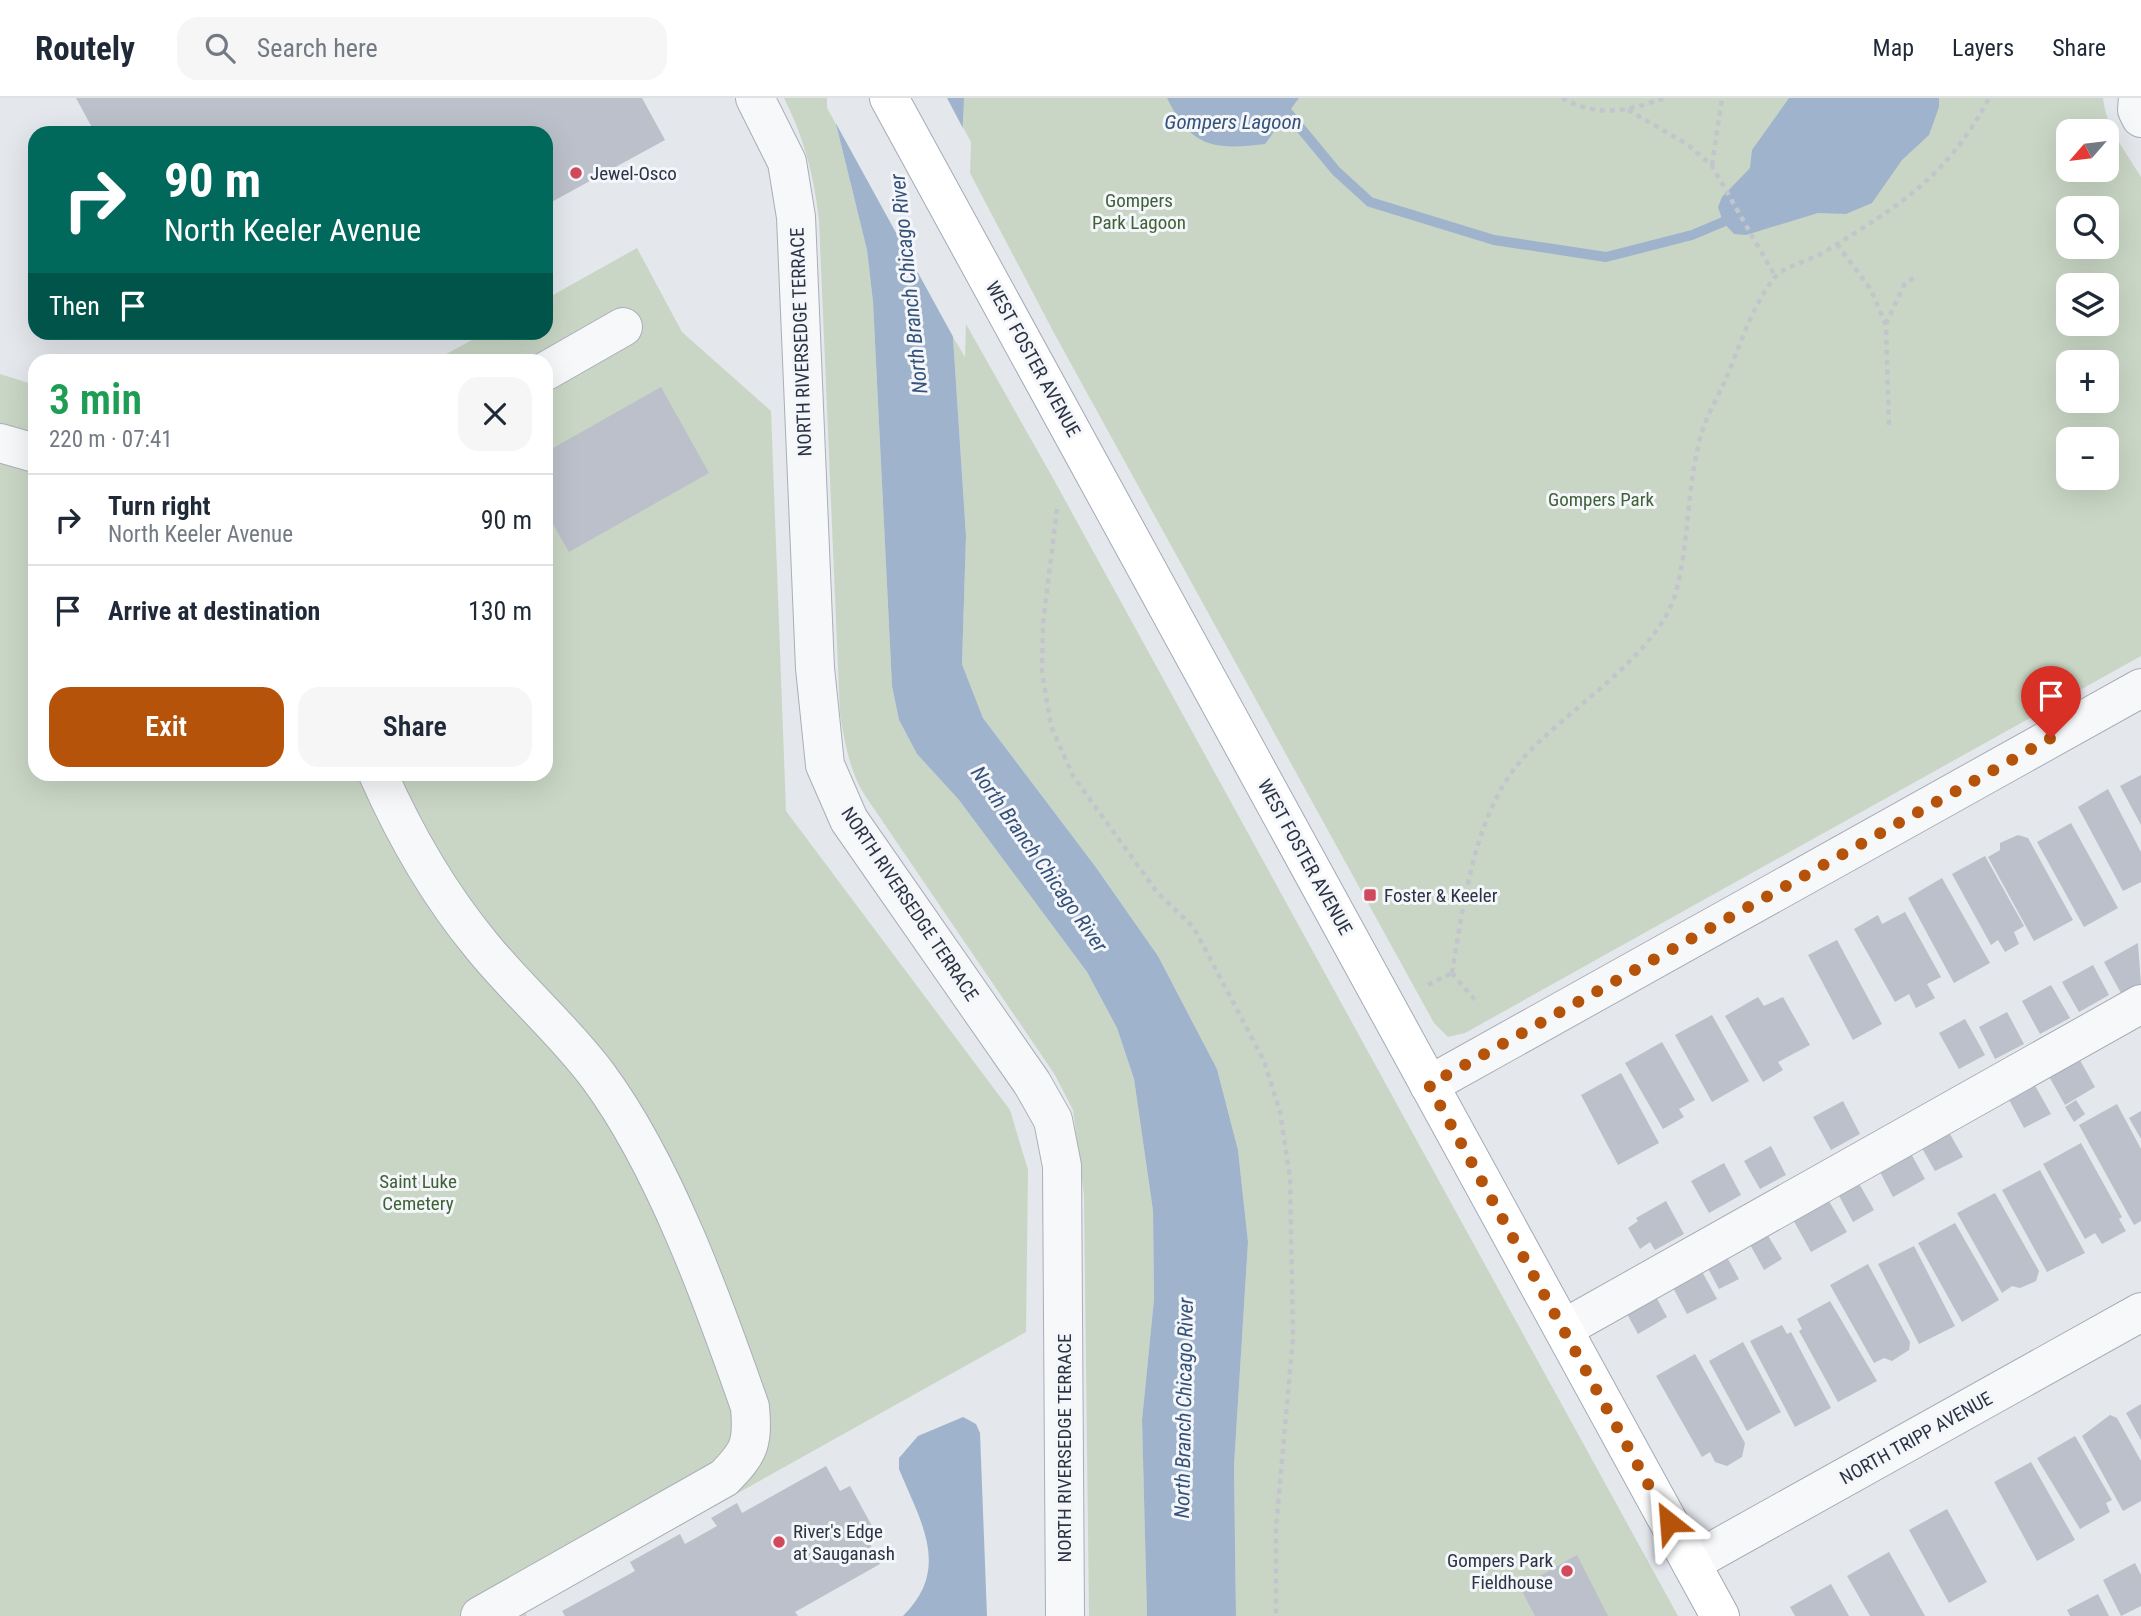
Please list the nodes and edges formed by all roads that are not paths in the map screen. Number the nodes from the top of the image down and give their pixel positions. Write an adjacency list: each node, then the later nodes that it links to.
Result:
1 (755, 98): 17 (street, NORTH RIVERSEDGE TERRACE)
2 (889, 98): 12 (main road, WEST FOSTER AVENUE)
3 (2138, 98): 4 (street)
4 (2141, 118)
5 (623, 327): 6 (street)
6 (553, 367)
7 (0, 443): 8 (street)
8 (28, 451)
9 (2141, 688): 12 (street)
10 (380, 781): 16 (street)
11 (2141, 1004): 14 (street)
12 (1429, 1085): 14 (main road, WEST FOSTER AVENUE)
13 (2141, 1312): 15 (street, NORTH TRIPP AVENUE)
14 (1563, 1329): 15 (main road, WEST FOSTER AVENUE)
15 (1691, 1563): 18 (main road, WEST FOSTER AVENUE)
16 (480, 1616)
17 (1065, 1616)
18 (1720, 1616)

